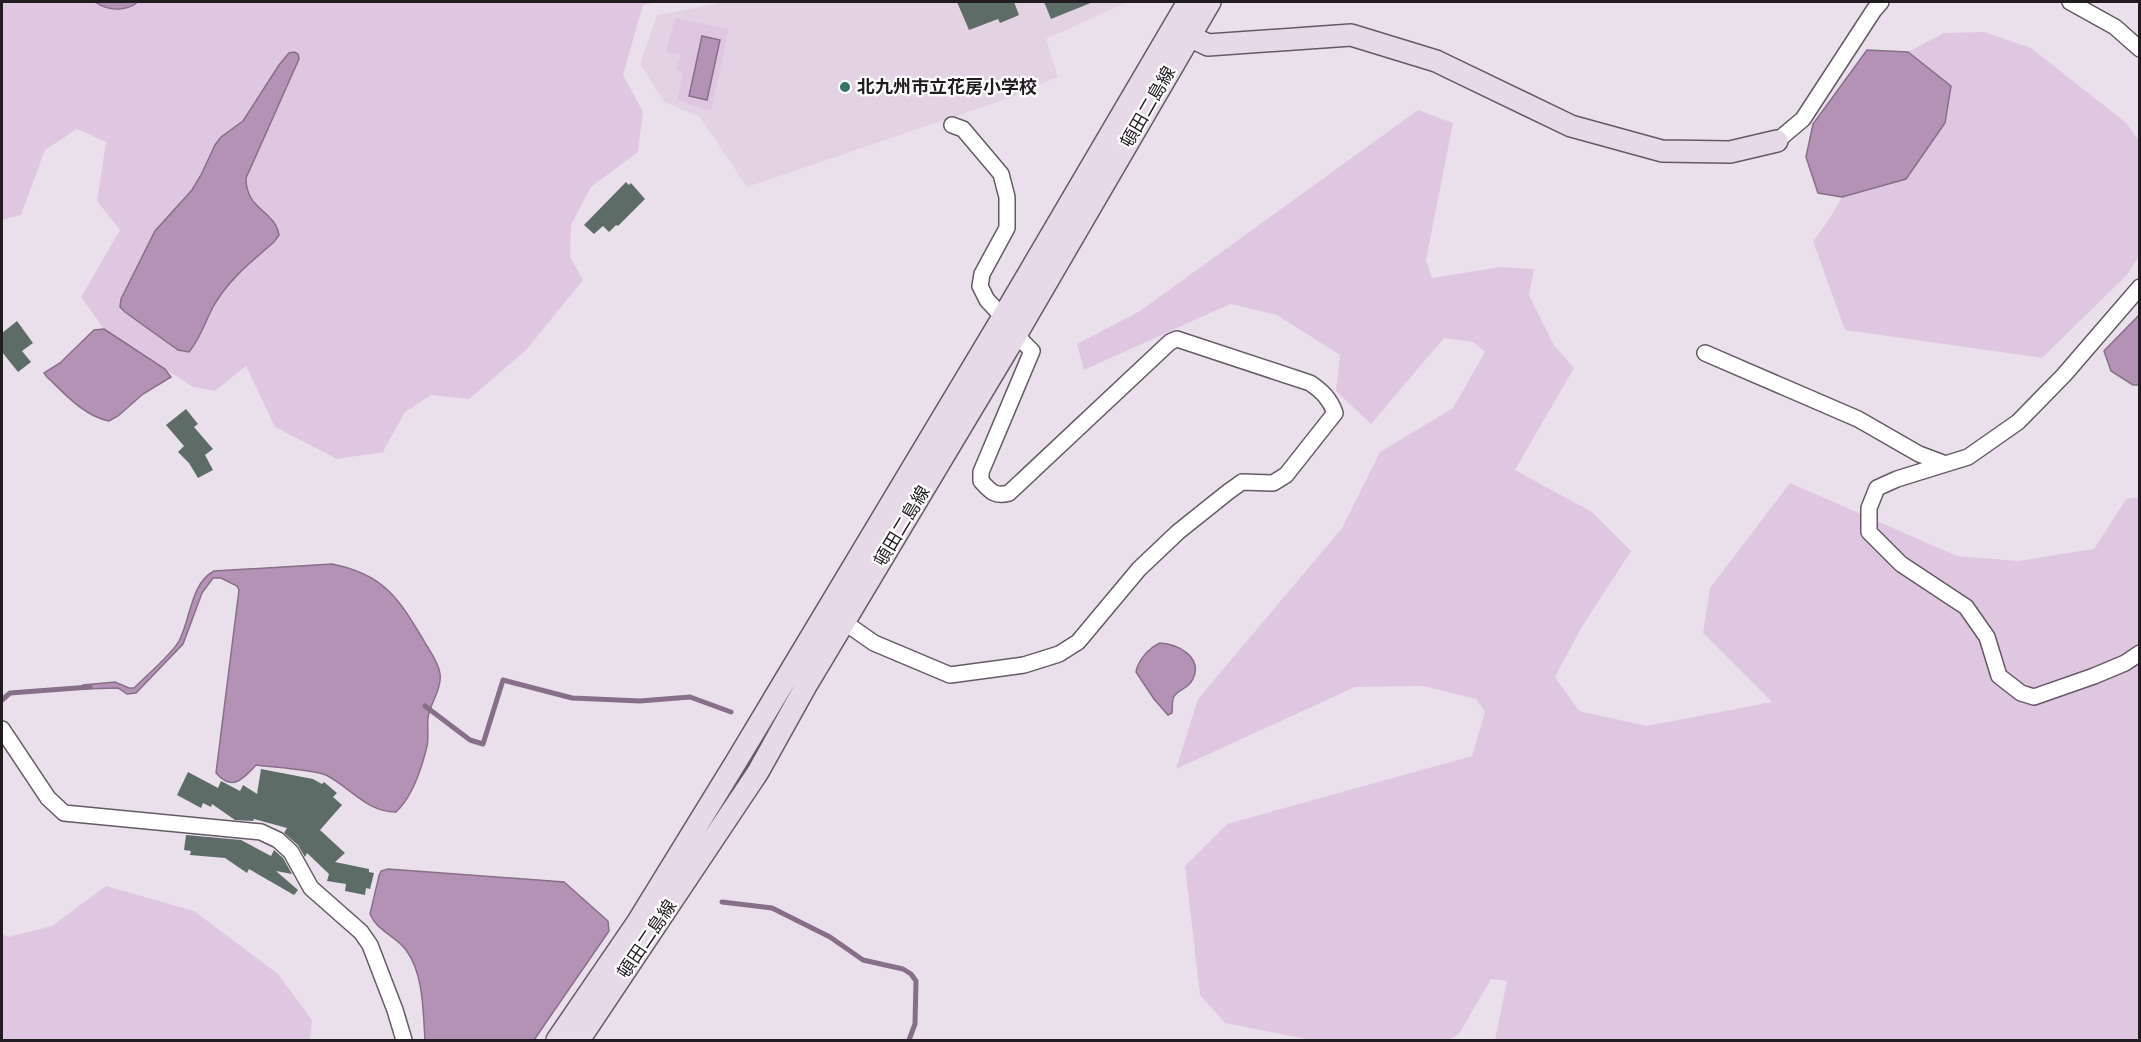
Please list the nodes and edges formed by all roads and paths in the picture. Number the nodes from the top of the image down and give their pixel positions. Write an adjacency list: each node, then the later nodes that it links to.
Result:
1 (1188, 2): 5 (main road, 頓田二島線)
2 (1210, 2): 5 (main road, 頓田二島線)
3 (1881, 2): 8 (street)
4 (2078, 4): 6 (street)
5 (1181, 32): 8 (main road); 10 (main road, 頓田二島線); 11 (main road, 頓田二島線)
6 (2139, 49)
7 (952, 125): 10 (street)
8 (1777, 141)
9 (2139, 286): 13 (street)
10 (1003, 317): 11 (street); 18 (main road, 頓田二島線)
11 (1016, 335): 14 (main road, 頓田二島線); 14 (street)
12 (1705, 353): 13 (street)
13 (1943, 464): 15 (street)
14 (844, 622): 19 (main road, 頓田二島線)
15 (2139, 653)
16 (2, 729): 17 (street)
17 (404, 1041)
18 (558, 1041)
19 (579, 1041)

